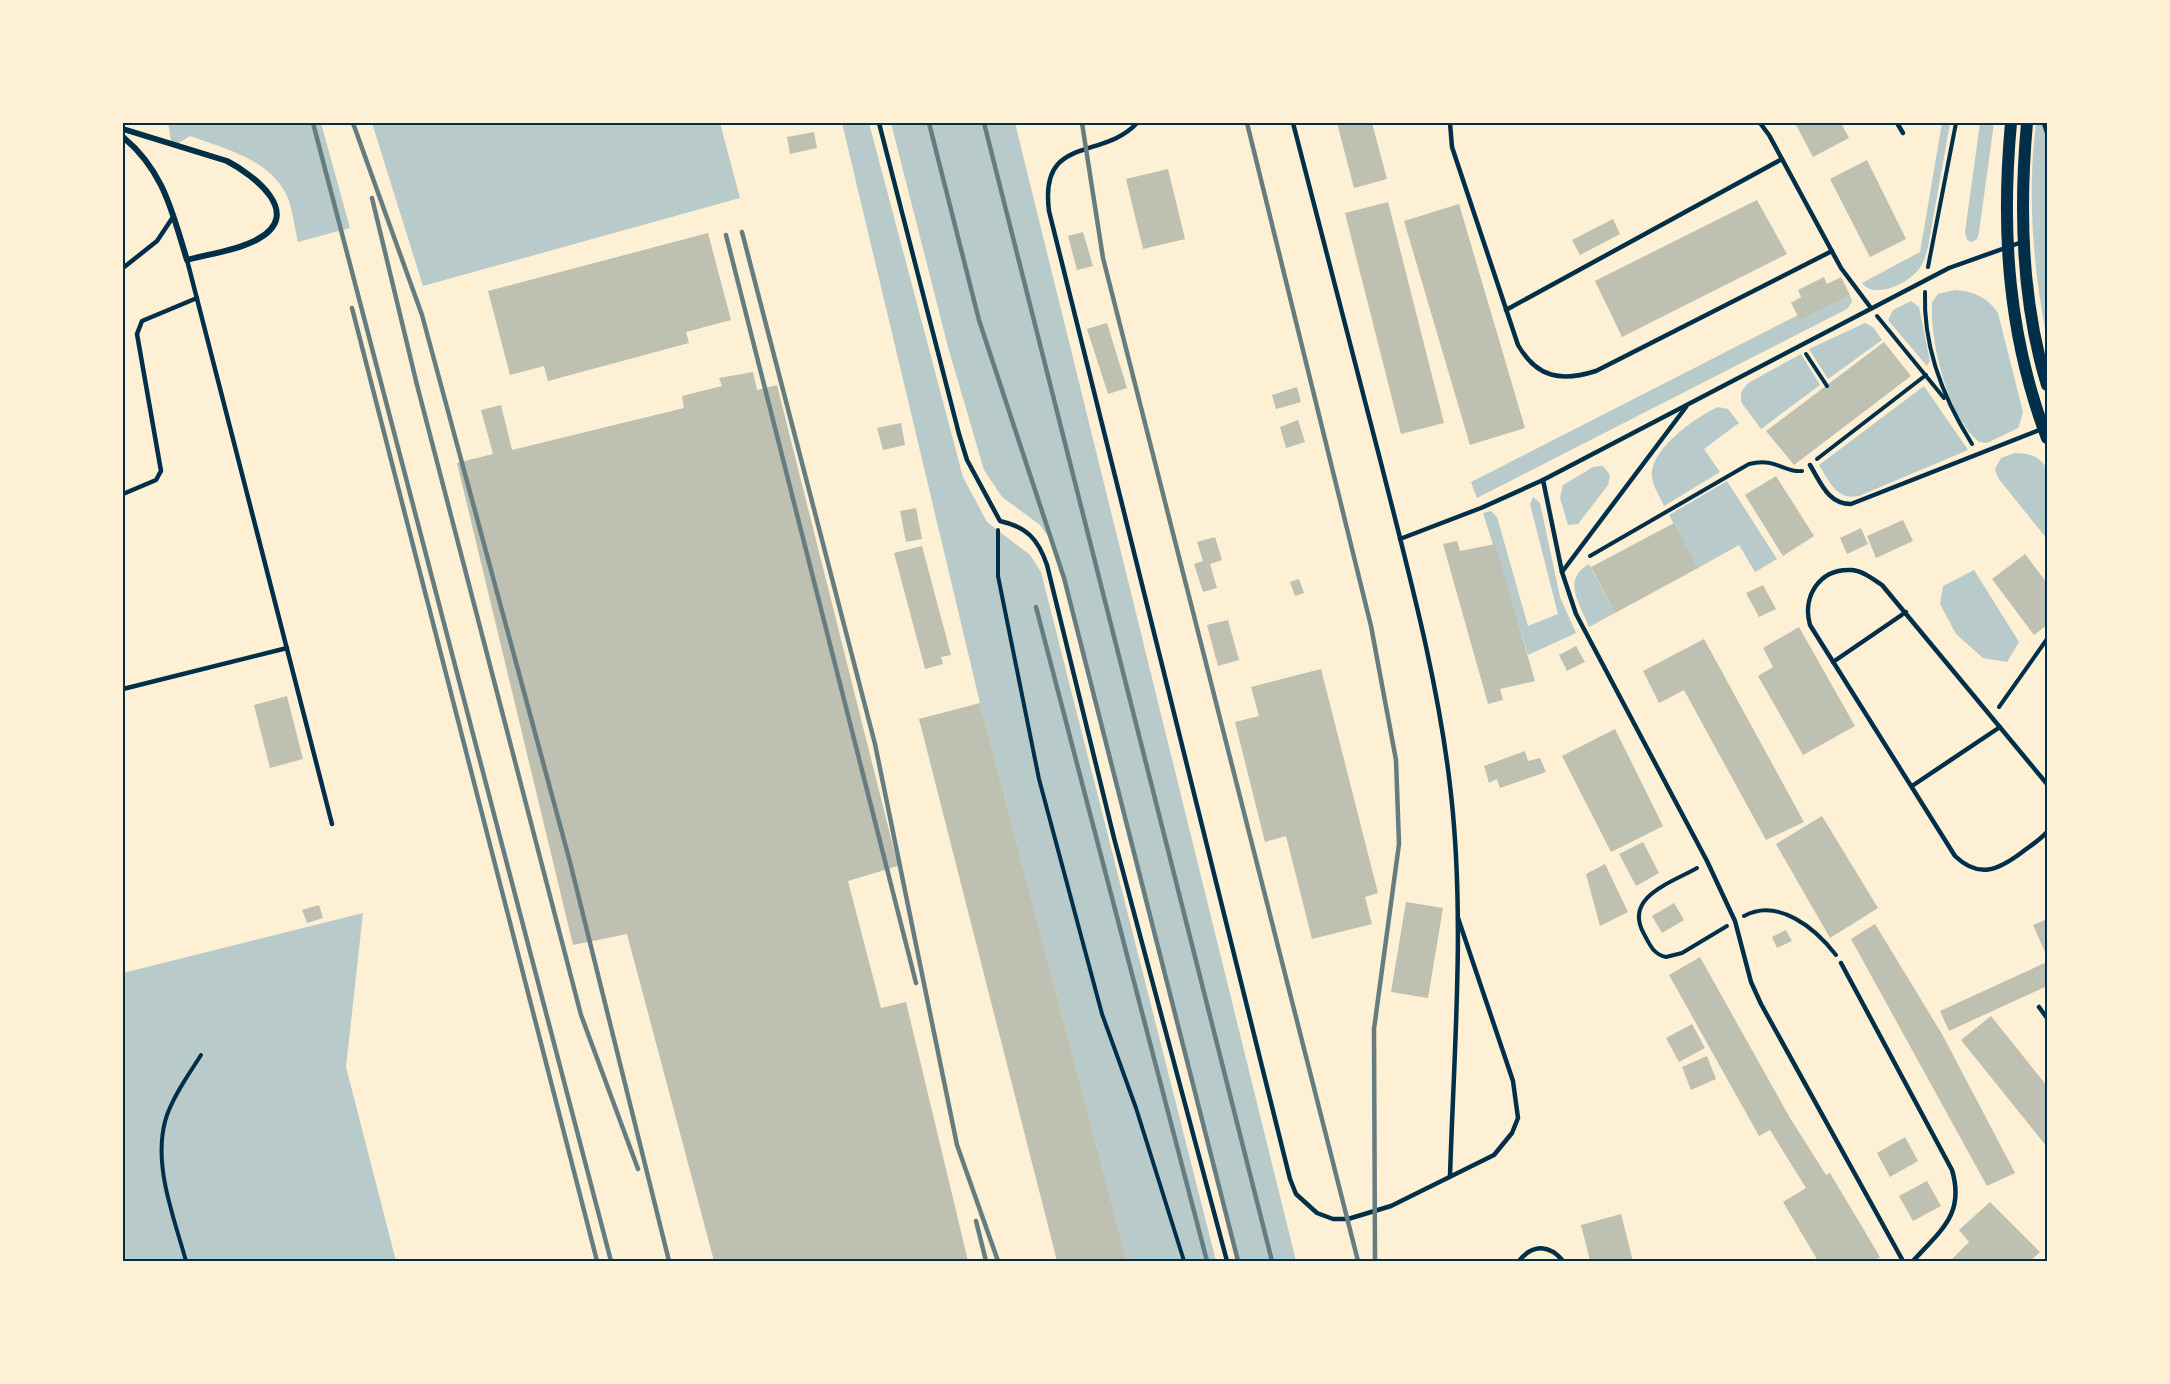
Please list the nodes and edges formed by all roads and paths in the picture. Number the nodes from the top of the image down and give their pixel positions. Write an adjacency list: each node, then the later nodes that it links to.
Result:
1 (879, 123): 37 (lane)
2 (1137, 123): 58 (lane)
3 (1293, 123): 38 (lane)
4 (1450, 123): 25 (lane)
5 (1760, 123): 15 (lane)
6 (1897, 123): 12 (lane)
7 (1956, 123): 22 (path)
8 (2011, 123): 18 (main road)
9 (2027, 123): 17 (main road)
10 (2044, 123): 13 (path)
11 (123, 129): 20 (street)
12 (1903, 133)
13 (2047, 133)
14 (123, 137): 16 (street)
15 (1782, 159): 19 (lane); 25 (lane)
16 (173, 217): 20 (street); 21 (lane)
17 (2022, 242): 18 (lane); 28 (main road)
18 (2006, 247): 22 (lane); 32 (main road)
19 (1832, 251): 24 (lane); 25 (lane)
20 (187, 260): 23 (lane)
21 (123, 268)
22 (1925, 281): 24 (lane); 31 (path)
23 (196, 298): 36 (lane); 42 (lane)
24 (1871, 308): 26 (lane); 27 (path)
25 (1506, 310)
26 (1800, 345): 29 (path); 30 (lane)
27 (1926, 375): 31 (path); 34 (path)
28 (2047, 385)
29 (1827, 386)
30 (1688, 404): 35 (lane); 39 (lane)
31 (1948, 404): 33 (path)
32 (2046, 431): 34 (lane)
33 (1972, 444)
34 (1810, 465): 39 (path)
35 (1543, 480): 38 (lane); 39 (lane)
36 (123, 494)
37 (1000, 521): 60 (path); 61 (lane)
38 (1400, 539): 52 (lane)
39 (1562, 572): 51 (lane)
40 (1906, 612): 43 (lane); 43 (lane); 45 (lane)
41 (2047, 639): 45 (path)
42 (287, 648): 44 (lane); 49 (lane)
43 (1833, 662): 48 (lane)
44 (123, 689)
45 (1992, 717): 46 (lane)
46 (2000, 727): 47 (lane); 48 (lane)
47 (2047, 784)
48 (1912, 786): 50 (lane)
49 (332, 824)
50 (2047, 832)
51 (1707, 861): 53 (lane); 53 (path)
52 (1458, 918): 58 (lane); 58 (lane)
53 (1735, 921): 54 (path); 64 (lane)
54 (1841, 963): 65 (lane)
55 (2039, 1007): 56 (lane)
56 (2047, 1018)
57 (201, 1055): 59 (path)
58 (1450, 1176)
59 (186, 1261)
60 (1184, 1261)
61 (1227, 1261)
62 (1519, 1261): 63 (lane)
63 (1563, 1261)
64 (1903, 1261)
65 (1913, 1261)

